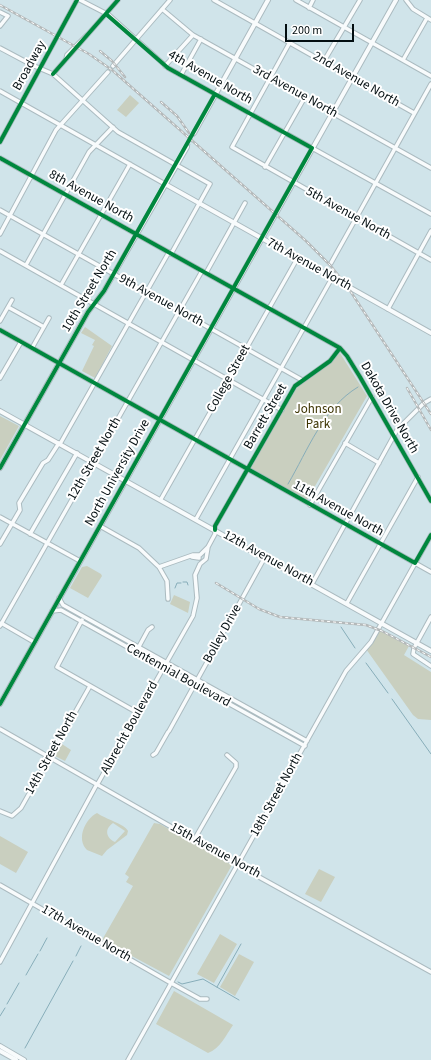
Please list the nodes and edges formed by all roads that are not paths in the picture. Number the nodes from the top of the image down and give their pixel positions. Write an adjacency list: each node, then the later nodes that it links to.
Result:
1 (77, 0): 34 (street, Broadway)
2 (80, 0): 17 (street, 4th Avenue North)
3 (118, 0): 17 (street)
4 (170, 0): 15 (street)
5 (214, 0): 13 (street, 2nd Avenue North)
6 (224, 0): 13 (street)
7 (268, 0): 20 (main road)
8 (296, 0): 14 (street)
9 (313, 0): 14 (street)
10 (360, 0): 22 (street)
11 (396, 0): 27 (main road, North University Drive)
12 (406, 0): 18 (street)
13 (220, 5): 20 (street, 2nd Avenue North)
14 (309, 8): 22 (street)
15 (162, 9): 23 (street, 3rd Avenue North); 25 (street)
16 (0, 12): 21 (street)
17 (106, 14): 25 (street, 4th Avenue North); 36 (street)
18 (427, 18): 19 (street); 30 (street)
19 (431, 20)
20 (255, 23): 26 (street, 2nd Avenue North); 29 (main road)
21 (0, 26)
22 (344, 27): 27 (street); 31 (street)
23 (193, 35): 24 (street, 3rd Avenue North); 33 (street)
24 (201, 39): 29 (street, 3rd Avenue North); 37 (street)
25 (136, 40): 32 (street); 33 (street, 4th Avenue North)
26 (290, 42): 31 (street, 2nd Avenue North); 39 (street)
27 (372, 42): 30 (street); 40 (main road, North University Drive)
28 (0, 48): 34 (street)
29 (235, 58): 39 (street, 3rd Avenue North); 43 (main road)
30 (403, 60): 38 (street)
31 (324, 61): 40 (street, 2nd Avenue North)
32 (113, 66)
33 (165, 66): 37 (street, 4th Avenue North)
34 (40, 69): 36 (street); 46 (street, Broadway)
35 (108, 72): 45 (street)
36 (53, 74): 45 (street)
37 (180, 74): 43 (street, 4th Avenue North)
38 (431, 76)
39 (270, 78): 44 (street, 3rd Avenue North); 47 (street)
40 (352, 78): 48 (main road, North University Drive); 49 (street, 2nd Avenue North)
41 (431, 84): 49 (street)
42 (0, 91): 46 (street, 7th Avenue North)
43 (215, 94): 47 (street, 4th Avenue North); 52 (main road)
44 (304, 97): 48 (street, 3rd Avenue North); 53 (street)
45 (83, 99): 50 (street); 51 (street)
46 (21, 102): 50 (street, 7th Avenue North); 54 (street, Broadway)
47 (250, 113): 53 (street, 4th Avenue North); 62 (street, 5th Avenue North)
48 (332, 113): 57 (main road, North University Drive); 58 (street, 3rd Avenue North)
49 (415, 113): 58 (street)
50 (60, 125): 55 (street, 7th Avenue North); 64 (street)
51 (113, 127): 55 (street); 61 (street)
52 (194, 133)
53 (285, 133): 57 (street, 4th Avenue North); 62 (street)
54 (0, 142)
55 (96, 145): 60 (street, 7th Avenue North); 68 (street)
56 (186, 147): 61 (main road, 10th Street North)
57 (312, 148): 65 (main road, North University Drive); 66 (street, 4th Avenue North)
58 (395, 148): 63 (street, 3rd Avenue North); 66 (street)
59 (0, 158): 64 (street, 8th Avenue North)
60 (130, 164): 67 (street, 7th Avenue North); 73 (street)
61 (176, 164): 67 (main road, 10th Street North); 69 (street)
62 (265, 167): 65 (street, 5th Avenue North)
63 (431, 168)
64 (32, 175): 68 (street, 8th Avenue North); 74 (street)
65 (293, 183): 75 (street, 5th Avenue North); 81 (main road, North University Drive)
66 (376, 183): 72 (street, 4th Avenue North); 75 (street)
67 (165, 184): 69 (main road, 7th Avenue North); 80 (main road, 10th Street North)
68 (66, 195): 73 (street, 8th Avenue North); 79 (street)
69 (200, 203): 76 (main road, 7th Avenue North); 83 (street)
70 (245, 204): 76 (street, 12th Street North)
71 (0, 210): 74 (street, 9th Avenue North)
72 (431, 214)
73 (101, 215): 80 (street, 8th Avenue North); 85 (street)
74 (10, 216): 78 (street); 79 (street, 9th Avenue North)
75 (356, 218): 84 (street, 5th Avenue North); 88 (street)
76 (234, 222): 81 (main road, 7th Avenue North); 90 (street, 12th Street North)
77 (431, 231): 84 (street)
78 (0, 234)
79 (43, 234): 85 (street, 9th Avenue North); 89 (street)
80 (136, 234): 83 (street, 8th Avenue North); 91 (main road, 10th Street North)
81 (262, 238): 86 (main road, 7th Avenue North); 94 (main road, North University Drive)
82 (0, 251): 89 (street)
83 (170, 253): 90 (street, 8th Avenue North); 95 (street)
84 (418, 253): 87 (street, 5th Avenue North); 100 (street)
85 (78, 254): 91 (street, 9th Avenue North); 93 (street)
86 (297, 258): 92 (main road, 7th Avenue North); 99 (street, College Street)
87 (431, 260)
88 (331, 263)
89 (26, 266): 93 (street)
90 (204, 272): 94 (street, 8th Avenue North); 101 (street, 12th Street North)
91 (113, 274): 95 (street, 9th Avenue North); 97 (main road, 10th Street North)
92 (332, 278): 100 (main road, 7th Avenue North); 107 (street)
93 (61, 285): 97 (street)
94 (234, 288): 99 (street, 8th Avenue North); 106 (main road, North University Drive)
95 (147, 293): 101 (street, 9th Avenue North); 104 (street)
96 (12, 300): 98 (street)
97 (94, 303): 104 (street); 116 (main road, 10th Street North)
98 (8, 307): 103 (street); 105 (street)
99 (268, 308): 107 (street, 8th Avenue North); 113 (street, College Street)
100 (388, 309): 109 (main road, 7th Avenue North)
101 (180, 311): 106 (street, 9th Avenue North); 111 (street, 12th Street North)
102 (49, 318): 105 (street)
103 (0, 321)
104 (130, 323): 111 (street); 121 (street)
105 (44, 327): 112 (street)
106 (211, 328): 113 (street, 9th Avenue North); 115 (main road, North University Drive)
107 (304, 328): 114 (street, 8th Avenue North); 117 (street)
108 (0, 330): 110 (street, 11th Avenue North)
109 (431, 333)
110 (21, 342): 112 (street, 11th Avenue North); 118 (street)
111 (163, 342): 115 (street); 125 (street, 12th Street North)
112 (32, 348): 116 (street, 11th Avenue North)
113 (246, 348): 117 (street, 9th Avenue North); 119 (street, College Street)
114 (340, 348): 120 (street, Barrett Street); 122 (street, Dakota Drive North)
115 (194, 360): 119 (street); 128 (main road, North University Drive)
116 (59, 363): 121 (street, 11th Avenue North); 129 (main road, 10th Street North)
117 (281, 368): 120 (street, 9th Avenue North); 123 (street)
118 (0, 378)
119 (228, 380): 123 (street); 131 (street, College Street)
120 (302, 380): 126 (street, Barrett Street)
121 (95, 384): 125 (street, 11th Avenue North); 133 (street)
122 (372, 397): 130 (street, Dakota Drive North); 132 (street)
123 (263, 399): 126 (street); 135 (street)
124 (431, 400): 130 (street)
125 (128, 402): 128 (street, 11th Avenue North); 136 (street, 12th Street North)
126 (282, 410): 139 (street, Barrett Street)
127 (0, 411): 129 (main road, 12th Avenue North)
128 (160, 420): 131 (street, 11th Avenue North); 141 (main road, North University Drive)
129 (25, 424): 133 (main road, 12th Avenue North); 138 (main road, 10th Street North)
130 (394, 436): 137 (street); 140 (street, Dakota Drive North)
131 (194, 440): 135 (street, 11th Avenue North); 142 (street, College Street)
132 (344, 443): 137 (street); 144 (street)
133 (60, 444): 134 (main road, 12th Avenue North); 147 (street)
134 (77, 453): 136 (main road, 12th Avenue North); 151 (street)
135 (229, 460): 139 (street, 11th Avenue North); 146 (street)
136 (93, 462): 141 (main road, 12th Avenue North); 153 (street, 12th Street North)
137 (379, 463): 148 (street)
138 (0, 468)
139 (247, 470): 144 (street, 11th Avenue North); 150 (street, Barrett Street)
140 (418, 477): 143 (street, Dakota Drive North); 155 (street)
141 (126, 480): 142 (main road, 12th Avenue North); 149 (main road, North University Drive)
142 (161, 500): 146 (main road, 12th Avenue North)
143 (431, 501)
144 (310, 505): 148 (street, 11th Avenue North)
145 (0, 517): 147 (street)
146 (196, 519): 150 (main road, 12th Avenue North)
147 (12, 524): 151 (street); 154 (street)
148 (345, 524): 155 (street, 11th Avenue North); 162 (street)
149 (100, 526): 158 (main road, North University Drive); 160 (street)
150 (216, 530): 156 (street, Albrecht Boulevard); 157 (main road, 12th Avenue North)
151 (30, 534): 153 (street)
152 (431, 535): 159 (street, 18th Street North)
153 (47, 543): 158 (street); 171 (street, 12th Street North)
154 (0, 544)
155 (380, 544): 159 (street, 11th Avenue North); 165 (street)
156 (201, 557): 160 (street); 178 (street, Albrecht Boulevard)
157 (265, 557): 162 (main road, 12th Avenue North); 181 (street, Bolley Drive)
158 (80, 561): 163 (main road, North University Drive)
159 (415, 563): 161 (street, 11th Avenue North); 170 (street, 18th Street North)
160 (158, 567): 164 (street)
161 (431, 572)
162 (312, 584): 165 (main road, 12th Avenue North)
163 (59, 598): 166 (main road, North University Drive); 167 (street, Centennial Boulevard)
164 (168, 599)
165 (347, 604): 170 (main road, 12th Avenue North)
166 (52, 612): 169 (street, Centennial Boulevard); 173 (main road, North University Drive)
167 (84, 617): 169 (street); 175 (street, Centennial Boulevard)
168 (431, 617): 174 (street)
169 (81, 621): 177 (street, Centennial Boulevard); 183 (street)
170 (382, 623): 174 (main road, 12th Avenue North); 187 (street, 18th Street North)
171 (0, 624): 173 (street)
172 (152, 627): 175 (street)
173 (34, 642): 184 (main road, North University Drive)
174 (417, 643): 176 (main road, 12th Avenue North); 179 (street)
175 (138, 647): 177 (street); 178 (street, Centennial Boulevard)
176 (431, 651)
177 (136, 652): 180 (street, Centennial Boulevard)
178 (166, 663): 180 (street, Albrecht Boulevard); 181 (street, Centennial Boulevard)
179 (431, 666)
180 (163, 667): 182 (street, Centennial Boulevard); 185 (street, Albrecht Boulevard)
181 (197, 680): 182 (street, Bolley Drive); 187 (street, Centennial Boulevard)
182 (194, 685): 188 (street, Centennial Boulevard); 189 (street, Bolley Drive)
183 (90, 686): 185 (street); 191 (street, 14th Street North)
184 (0, 704)
185 (138, 713): 192 (street, Albrecht Boulevard)
186 (0, 729): 191 (street, 15th Avenue North)
187 (307, 741): 188 (street, 18th Street North)
188 (305, 746): 195 (street, 18th Street North)
189 (153, 755)
190 (227, 755): 194 (street)
191 (49, 757): 192 (street, 15th Avenue North); 193 (street, 14th Street North)
192 (97, 785): 194 (street, 15th Avenue North); 197 (street, Albrecht Boulevard)
193 (0, 811)
194 (194, 840): 195 (street, 15th Avenue North)
195 (238, 865): 199 (street, 15th Avenue North); 200 (street, 18th Street North)
196 (0, 885): 197 (street, 17th Avenue North)
197 (32, 903): 198 (street, Albrecht Boulevard); 200 (street, 17th Avenue North)
198 (0, 962)
199 (431, 972)
200 (172, 983): 201 (street, 17th Avenue North); 206 (street, 18th Street North)
201 (207, 999)
202 (0, 1046): 205 (main road)
203 (0, 1051): 204 (main road)
204 (16, 1060)
205 (24, 1060)
206 (128, 1060)

